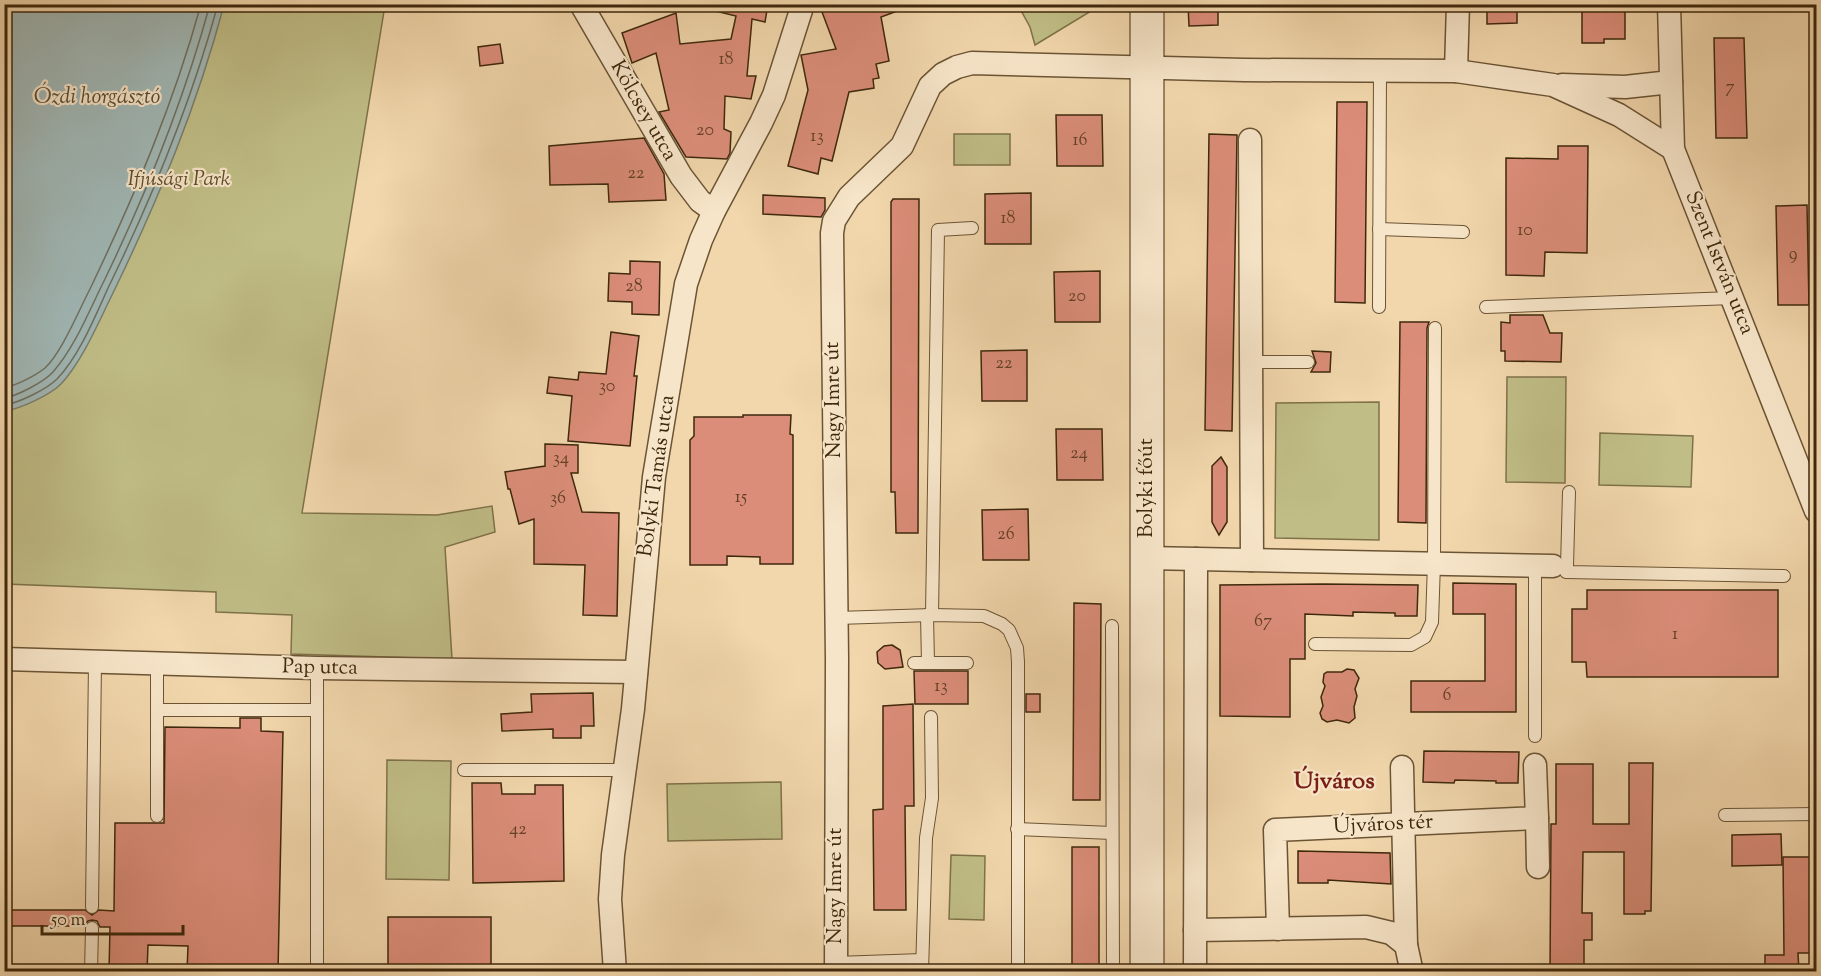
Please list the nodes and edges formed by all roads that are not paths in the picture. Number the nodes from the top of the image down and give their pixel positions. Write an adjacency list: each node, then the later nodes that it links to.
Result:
1 (581, 4): 13 (street, Kölcsey utca)
2 (803, 4): 13 (street, Bolyki Tamás utca)
3 (1148, 4): 6 (main road, Bolyki főút)
4 (1458, 4): 8 (street)
5 (1669, 4): 9 (street, Szent István utca)
6 (1148, 67): 7 (street, Nagy Imre út); 25 (main road, Bolyki főút); 32 (street, Nagy Imre út)
7 (1380, 71): 8 (street, Nagy Imre út); 15 (lane)
8 (1456, 71): 10 (street, Nagy Imre út)
9 (1671, 82): 10 (street); 12 (street, Szent István utca)
10 (1553, 85): 12 (street)
11 (1250, 140): 21 (street)
12 (1673, 149): 17 (street, Szent István utca)
13 (714, 211): 42 (street, Bolyki Tamás utca)
14 (972, 228): 31 (lane)
15 (1379, 228): 16 (lane); 18 (lane)
16 (1463, 232)
17 (1733, 298): 19 (lane); 24 (street, Szent István utca)
18 (1379, 307)
19 (1486, 307)
20 (1436, 328): 28 (lane)
21 (1251, 362): 22 (lane); 27 (street)
22 (1308, 362)
23 (1569, 492): 29 (lane)
24 (1816, 511)
25 (1147, 558): 26 (street); 72 (main road, Bolyki főút)
26 (1196, 559): 27 (street); 62 (street)
27 (1252, 560): 28 (street)
28 (1434, 563): 29 (street); 34 (lane)
29 (1552, 566): 30 (lane); 46 (lane)
30 (1784, 576)
31 (929, 615): 32 (lane); 38 (lane); 56 (lane)
32 (837, 618): 65 (street, Nagy Imre út)
33 (1112, 626): 57 (lane)
34 (1315, 644)
35 (4, 659): 36 (street, Pap utca)
36 (95, 662): 40 (street, Pap utca); 59 (lane)
37 (914, 663): 38 (lane)
38 (928, 663): 39 (lane)
39 (967, 663)
40 (157, 664): 41 (street, Pap utca); 43 (lane)
41 (317, 668): 42 (street, Pap utca); 44 (lane)
42 (636, 672): 50 (street, Bolyki Tamás utca)
43 (157, 710): 44 (lane); 53 (lane)
44 (317, 710): 68 (lane)
45 (931, 717): 64 (lane)
46 (1535, 736)
47 (1536, 765): 54 (street)
48 (1402, 767): 55 (street)
49 (464, 770): 50 (lane)
50 (624, 770): 69 (street, Bolyki Tamás utca)
51 (1816, 814): 52 (lane)
52 (1725, 815)
53 (156, 816)
54 (1537, 818): 55 (street, Újváros tér); 58 (street)
55 (1404, 824): 61 (street, Újváros tér); 63 (street)
56 (1017, 829): 57 (lane); 70 (lane)
57 (1112, 833): 71 (lane)
58 (1538, 867)
59 (92, 908)
60 (92, 928): 67 (lane)
61 (1278, 929): 62 (street); 63 (street)
62 (1195, 930): 73 (street)
63 (1406, 945): 74 (street)
64 (922, 966): 65 (lane)
65 (836, 967)
66 (1816, 967): 75 (lane)
67 (91, 972)
68 (317, 972)
69 (615, 972)
70 (1018, 972)
71 (1113, 972)
72 (1147, 972)
73 (1195, 972)
74 (1408, 972)
75 (1815, 972)

